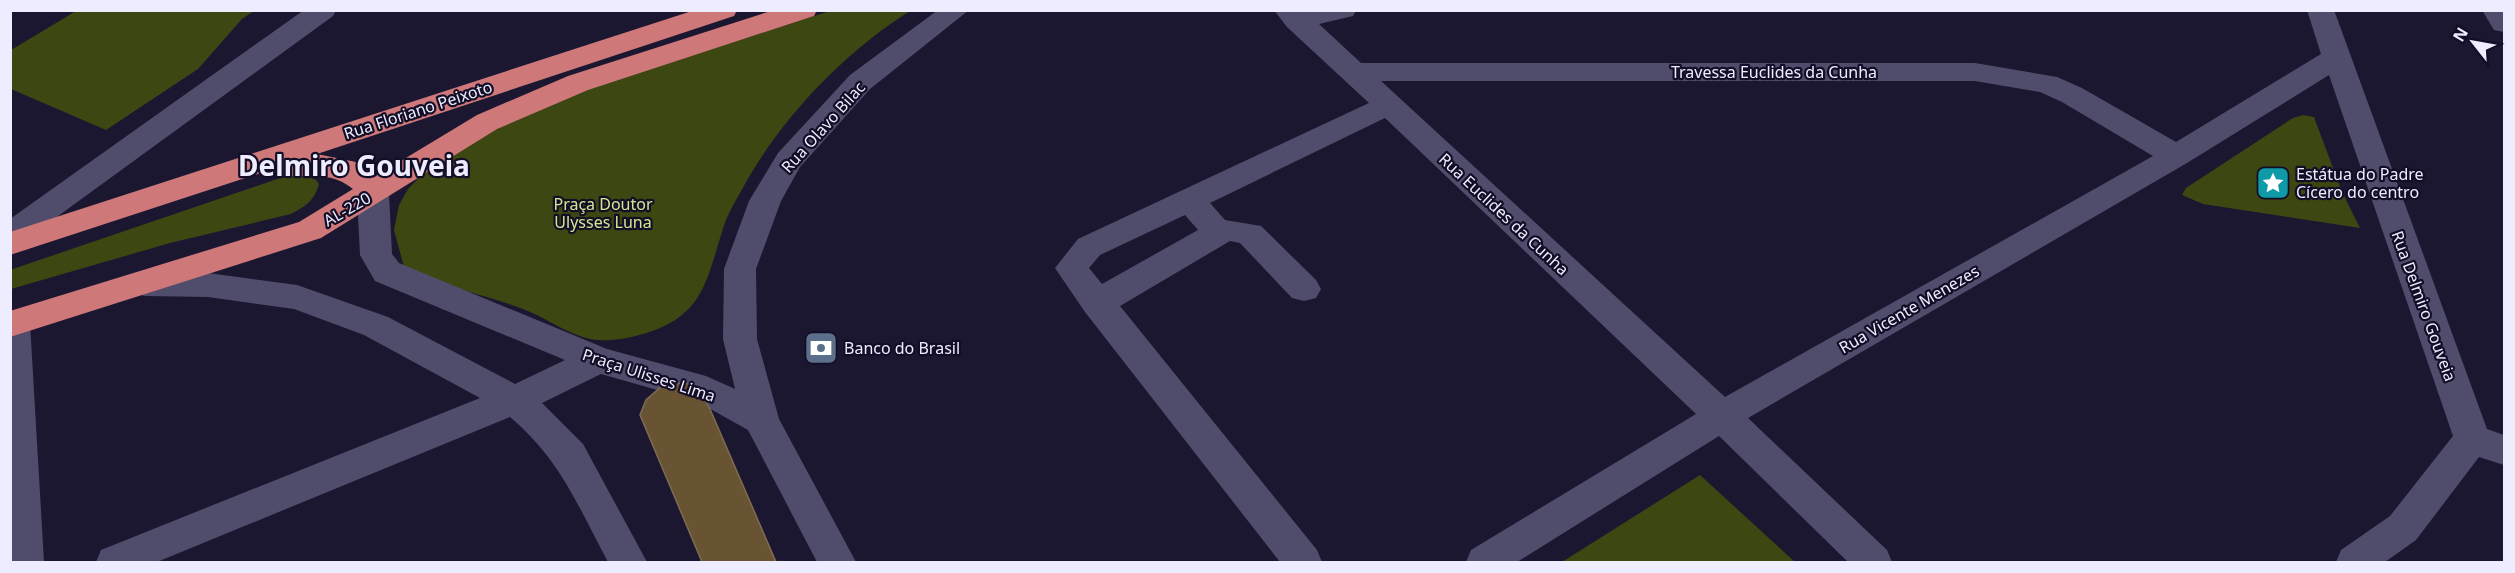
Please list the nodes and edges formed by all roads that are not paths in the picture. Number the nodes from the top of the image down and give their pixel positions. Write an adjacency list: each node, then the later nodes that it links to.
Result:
1 (322, 10): 18 (street)
2 (724, 10): 14 (highway, Rua Floriano Peixoto)
3 (804, 10): 15 (highway, AL-220 / AL-220)
4 (956, 10): 27 (street, Rua Olavo Bilac)
5 (1343, 10): 8 (street)
6 (2320, 10): 10 (street, Rua Delmiro Gouveia)
7 (2495, 10): 9 (street)
8 (1292, 16): 11 (street, Rua Euclides da Cunha)
9 (2505, 24)
10 (2335, 58): 13 (street, Rua Vicente Menezes); 28 (street, Rua Delmiro Gouveia)
11 (1353, 72): 12 (street, Rua Euclides da Cunha); 13 (street, Travessa Euclides da Cunha)
12 (1388, 106): 16 (street); 26 (street, Rua Euclides da Cunha)
13 (2176, 156): 26 (street, Rua Vicente Menezes)
14 (246, 165): 15 (highway); 19 (highway, Rua Floriano Peixoto)
15 (373, 194): 20 (highway, AL-220 / AL-220); 24 (street, Praça Ulisses Lima)
16 (1190, 200): 17 (street); 22 (street)
17 (1218, 233): 21 (street); 22 (street)
18 (10, 235)
19 (10, 244)
20 (145, 284): 23 (highway, AL-220 / AL-220); 25 (street)
21 (1304, 289)
22 (1097, 303): 33 (street)
23 (12, 324): 29 (street)
24 (599, 360): 25 (street); 27 (street, Praça Ulisses Lima)
25 (514, 400): 30 (street); 31 (street)
26 (1722, 416): 34 (street, Rua Vicente Menezes); 35 (street, Rua Euclides da Cunha)
27 (761, 420): 32 (street)
28 (2488, 445): 36 (street, Rua Delmiro Gouveia)
29 (25, 562)
30 (115, 562)
31 (628, 562)
32 (837, 562)
33 (1303, 562)
34 (1485, 562)
35 (1873, 562)
36 (2355, 562)

